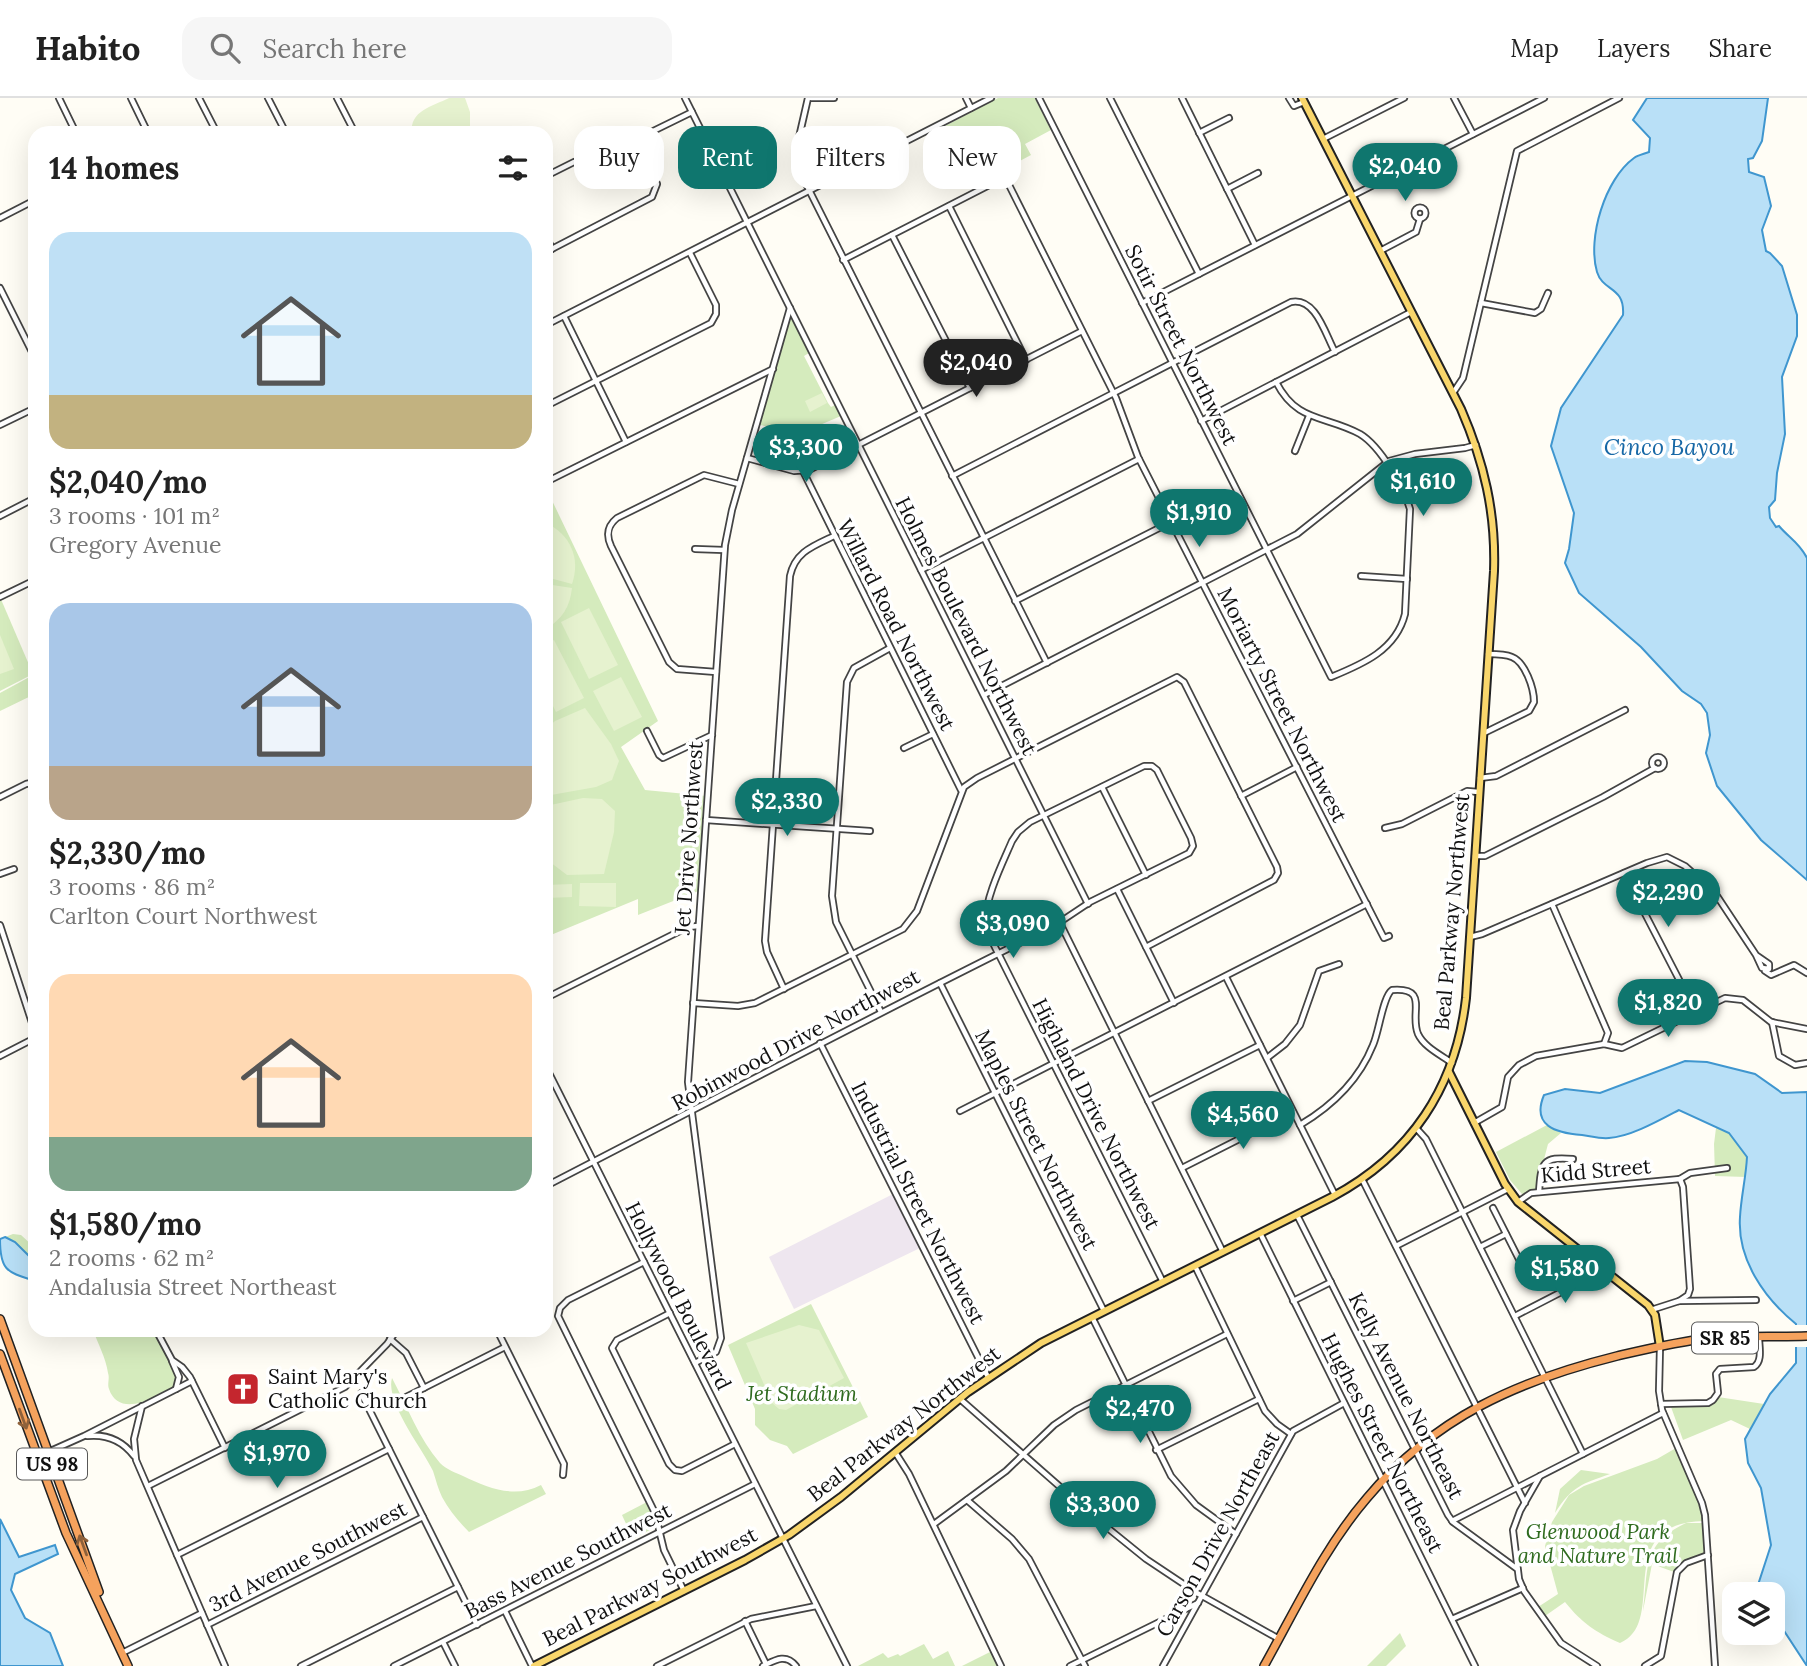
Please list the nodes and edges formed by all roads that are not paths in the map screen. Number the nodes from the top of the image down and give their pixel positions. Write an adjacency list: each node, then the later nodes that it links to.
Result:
1 (59, 98): 23 (street)
2 (131, 98): 24 (street)
3 (200, 98): 25 (street)
4 (268, 98): 26 (street)
5 (337, 98): 27 (street)
6 (685, 98): 21 (street, Holmes Boulevard Northwest)
7 (810, 98): 8 (street); 35 (street)
8 (835, 98)
9 (966, 98): 20 (street)
10 (991, 98): 20 (street)
11 (1039, 98): 51 (street, Sotir Street Northwest)
12 (1110, 98): 48 (street)
13 (1182, 98): 28 (street)
14 (1289, 98): 19 (street)
15 (1404, 98): 30 (street)
16 (1454, 98): 29 (street)
17 (1544, 98): 29 (street)
18 (1619, 98): 52 (street)
19 (1303, 100): 30 (main road, Beal Parkway Northwest)
20 (971, 108): 35 (street)
21 (692, 112): 41 (street, Holmes Boulevard Northwest); 44 (street)
22 (1229, 118): 28 (street)
23 (73, 126)
24 (145, 126)
25 (214, 126)
26 (282, 126)
27 (351, 126)
28 (1199, 133): 34 (street)
29 (1473, 134): 36 (street)
30 (1323, 139): 36 (main road, Beal Parkway Northwest)
31 (574, 162): 32 (street)
32 (553, 172)
33 (1258, 173): 34 (street)
34 (1227, 189): 43 (street)
35 (810, 192): 41 (street); 47 (street)
36 (1352, 196): 43 (street); 45 (main road, Beal Parkway Northwest)
37 (28, 206): 39 (street)
38 (949, 206): 42 (street); 57 (street, Moriarty Street Northwest); 60 (street)
39 (0, 218)
40 (1420, 219): 45 (street)
41 (748, 224): 46 (street); 53 (street, Holmes Boulevard Northwest)
42 (892, 235): 47 (street); 65 (street)
43 (1255, 244): 48 (street)
44 (553, 248)
45 (1380, 251): 54 (main road, Beal Parkway Northwest)
46 (690, 253): 55 (street); 63 (street)
47 (844, 260): 70 (street)
48 (1199, 274): 51 (street)
49 (0, 288): 58 (street)
50 (1548, 293): 52 (street)
51 (1142, 303): 61 (street, Sotir Street Northwest)
52 (1481, 303): 67 (street)
53 (790, 308): 62 (street, Jet Drive Northwest); 75 (street, Holmes Boulevard Northwest)
54 (1411, 312): 59 (street); 67 (main road, Beal Parkway Northwest)
55 (564, 316): 56 (street); 63 (street)
56 (553, 322)
57 (1082, 331): 60 (street); 66 (street, Moriarty Street Northwest)
58 (28, 344)
59 (1335, 352): 61 (street); 64 (street)
60 (1026, 360): 65 (street)
61 (1172, 363): 66 (street); 72 (street, Sotir Street Northwest)
62 (772, 369): 74 (street); 78 (street, Jet Drive Northwest)
63 (596, 381): 68 (street); 74 (street)
64 (1276, 382): 71 (street); 72 (street)
65 (970, 388): 70 (street)
66 (1114, 393): 79 (street, Moriarty Street Northwest); 82 (street)
67 (1452, 393): 76 (main road, Beal Parkway Northwest)
68 (553, 402)
69 (28, 411): 73 (street)
70 (920, 414): 75 (street); 82 (street)
71 (1308, 416): 77 (street); 80 (street)
72 (1201, 421): 92 (street, Sotir Street Northwest)
73 (0, 425)
74 (626, 442): 83 (street)
75 (859, 445): 81 (street); 93 (street, Holmes Boulevard Northwest)
76 (1476, 445): 80 (street); 101 (main road, Beal Parkway Northwest)
77 (1295, 450)
78 (747, 458): 81 (street); 84 (street, Jet Drive Northwest)
79 (1139, 459): 87 (street, Moriarty Street Northwest); 89 (street)
80 (1386, 463): 92 (street); 95 (street)
81 (803, 471): 88 (street, Willard Road Northwest)
82 (952, 476): 89 (street)
83 (553, 478)
84 (739, 484): 91 (street, Jet Drive Northwest); 103 (street)
85 (28, 502): 86 (street)
86 (0, 516)
87 (1171, 522): 97 (street, Moriarty Street Northwest); 99 (street)
88 (834, 536): 100 (street, Willard Road Northwest); 123 (street)
89 (983, 539): 93 (street); 99 (street)
90 (695, 549): 91 (street)
91 (724, 550): 103 (street, Jet Drive Northwest)
92 (1266, 551): 95 (street, Sotir Street Northwest); 97 (street)
93 (921, 570): 104 (street, Holmes Boulevard Northwest)
94 (1361, 576): 95 (street)
95 (1408, 579)
96 (28, 583): 98 (street)
97 (1203, 584): 102 (street); 112 (street, Moriarty Street Northwest)
98 (0, 597)
99 (1015, 601): 102 (street)
100 (890, 648): 107 (street, Willard Road Northwest); 125 (street)
101 (1488, 654): 108 (main road, Beal Parkway Northwest); 108 (street)
102 (1047, 663): 104 (street)
103 (716, 672): 109 (street, Jet Drive Northwest)
104 (984, 695): 111 (street, Holmes Boulevard Northwest)
105 (1625, 710): 114 (street)
106 (647, 731): 109 (street)
107 (933, 734): 110 (street); 117 (street, Willard Road Northwest)
108 (1483, 734): 114 (main road, Beal Parkway Northwest)
109 (712, 735): 122 (street, Jet Drive Northwest)
110 (904, 748)
111 (1015, 759): 117 (street); 119 (street); 121 (street, Holmes Boulevard Northwest)
112 (1297, 767): 119 (street); 134 (street, Moriarty Street Northwest)
113 (1654, 768): 127 (street)
114 (1480, 778): 118 (main road, Beal Parkway Northwest)
115 (28, 784): 120 (street)
116 (1102, 787): 121 (street, Robinwood Drive Northwest); 131 (street); 131 (street, Robinwood Drive Northwest)
117 (962, 791): 143 (street)
118 (1479, 792): 124 (street); 127 (main road, Beal Parkway Northwest)
119 (1241, 796): 141 (street)
120 (0, 797)
121 (1044, 816): 133 (street, Holmes Boulevard Northwest); 142 (street, Highland Drive Northwest)
122 (706, 820): 123 (street); 138 (street, Jet Drive Northwest)
123 (772, 825): 125 (street); 148 (street)
124 (1385, 828)
125 (836, 829): 126 (street); 143 (street)
126 (870, 831)
127 (1475, 856): 140 (main road, Beal Parkway Northwest)
128 (14, 869): 130 (street)
129 (1624, 873): 135 (street); 145 (street); 150 (street)
130 (0, 874)
131 (1146, 875): 132 (street, Robinwood Drive Northwest)
132 (1117, 889): 133 (street, Robinwood Drive Northwest); 141 (street)
133 (1088, 904): 136 (street, Robinwood Drive Northwest)
134 (1367, 904): 139 (street, Moriarty Street Northwest); 146 (street)
135 (1552, 904): 140 (street); 160 (street)
136 (1060, 923): 142 (street, Robinwood Drive Northwest); 157 (street)
137 (0, 925): 153 (street)
138 (698, 926): 149 (street); 151 (street, Jet Drive Northwest)
139 (1389, 936)
140 (1470, 937): 164 (main road, Beal Parkway Northwest)
141 (1146, 947): 152 (street)
142 (998, 953): 147 (street, Robinwood Drive Northwest); 166 (street, Highland Drive Northwest)
143 (852, 955): 148 (street); 154 (street)
144 (1339, 964): 163 (street)
145 (1807, 973)
146 (1226, 976): 152 (street); 161 (street)
147 (940, 983): 154 (street, Robinwood Drive Northwest); 169 (street, Maples Street Northwest)
148 (784, 989): 151 (street)
149 (553, 994)
150 (1688, 997)
151 (693, 1003): 173 (street, Jet Drive Northwest)
152 (1174, 1003): 157 (street)
153 (28, 1005)
154 (881, 1012): 159 (street, Robinwood Drive Northwest)
155 (1772, 1021): 156 (street); 160 (street); 165 (street)
156 (1807, 1029)
157 (1115, 1034): 166 (street); 170 (street)
158 (28, 1042): 162 (street)
159 (820, 1043): 173 (street, Robinwood Drive Northwest); 225 (street, Industrial Street Northwest)
160 (1604, 1044): 174 (street)
161 (1260, 1045): 163 (street); 170 (street)
162 (0, 1056)
163 (1267, 1058): 172 (street)
164 (1452, 1063): 167 (main road, Beal Parkway Northwest); 175 (street)
165 (1807, 1063)
166 (1054, 1065): 169 (street); 200 (street, Highland Drive Northwest)
167 (1449, 1072): 174 (main road); 176 (main road, Beal Parkway Northwest)
168 (553, 1081): 178 (street, Hollywood Boulevard)
169 (995, 1094): 171 (street); 206 (street, Maples Street Northwest)
170 (1148, 1101): 179 (street)
171 (960, 1111)
172 (1294, 1112): 175 (street); 179 (street)
173 (690, 1113): 178 (street, Robinwood Drive Northwest); 222 (street, Jet Drive Northwest)
174 (1475, 1123): 184 (main road)
175 (1300, 1125): 186 (street)
176 (1416, 1128): 181 (main road, Beal Parkway Northwest); 189 (street)
177 (1573, 1159): 185 (street)
178 (593, 1162): 183 (street, Robinwood Drive Northwest); 196 (street, Hollywood Boulevard)
179 (1182, 1168): 195 (street)
180 (1727, 1168): 182 (street, Kidd Street)
181 (1362, 1179): 186 (main road, Beal Parkway Northwest); 193 (street)
182 (1680, 1179): 185 (street, Kidd Street); 204 (street)
183 (553, 1182)
184 (1508, 1189): 187 (main road); 189 (street)
185 (1539, 1189): 187 (street, Kidd Street)
186 (1335, 1195): 190 (main road, Beal Parkway Northwest)
187 (1518, 1202): 198 (main road)
188 (1493, 1208): 192 (street)
189 (1463, 1212): 193 (street); 194 (street)
190 (1297, 1215): 191 (main road, Beal Parkway Northwest); 201 (street, Kelly Avenue Northeast)
191 (1259, 1233): 195 (main road, Beal Parkway Northwest); 203 (street, Hughes Street Northeast)
192 (1506, 1234): 194 (street); 199 (street)
193 (1396, 1247): 237 (street)
194 (1480, 1247): 208 (street)
195 (1223, 1252): 197 (main road, Beal Parkway Northwest)
196 (644, 1262): 207 (street, Hollywood Boulevard); 263 (street)
197 (1195, 1266): 200 (main road, Beal Parkway Northwest); 211 (street)
198 (1604, 1270): 205 (main road); 208 (street)
199 (1530, 1281)
200 (1163, 1282): 206 (main road, Beal Parkway Northwest)
201 (1331, 1282): 203 (street); 244 (street, Kelly Avenue Northeast)
202 (1756, 1300): 204 (street)
203 (1293, 1301): 234 (street, Hughes Street Northeast)
204 (1679, 1301): 205 (street)
205 (1651, 1310): 218 (main road)
206 (1104, 1311): 209 (main road, Beal Parkway Northwest)
207 (670, 1313): 222 (street, Hollywood Boulevard); 241 (street)
208 (1515, 1316): 224 (street)
209 (1092, 1317): 225 (main road, Beal Parkway Northwest); 227 (street)
210 (0, 1319): 220 (highway, US 98)
211 (1227, 1334): 227 (street); 233 (street)
212 (1807, 1336): 215 (highway, SR 85)
213 (160, 1337): 221 (street)
214 (500, 1337): 217 (street)
215 (1759, 1337): 218 (highway, SR 85); 235 (street)
216 (390, 1339): 228 (street); 242 (street)
217 (505, 1346): 228 (street); 252 (street)
218 (1660, 1347): 224 (highway, SR 85); 235 (street)
219 (0, 1354): 223 (highway, US 98)
220 (14, 1360): 223 (highway); 246 (highway, US 98)
221 (172, 1360): 226 (street); 229 (street)
222 (695, 1363): 241 (street, Hollywood Boulevard)
223 (3, 1364): 250 (highway, US 98, one-way to 250)
224 (1545, 1376): 237 (highway, SR 85); 248 (street)
225 (988, 1377): 232 (main road, Beal Parkway Northwest)
226 (192, 1381): 229 (street); 242 (street)
227 (1125, 1385): 245 (street); 249 (street)
228 (424, 1388): 231 (street)
229 (176, 1390): 236 (street)
230 (361, 1393): 243 (street)
231 (406, 1397)
232 (960, 1398): 247 (main road, Beal Parkway Northwest); 249 (street)
233 (1259, 1399): 239 (street); 245 (street)
234 (1344, 1403): 239 (street, Carson Drive Northeast); 254 (street, Hughes Street Northeast)
235 (1661, 1404): 238 (street)
236 (142, 1406): 240 (street); 251 (street)
237 (1478, 1406): 244 (highway, SR 85); 257 (street)
238 (1663, 1413): 248 (street); 267 (street)
239 (1292, 1434): 264 (street, Carson Drive Northeast)
240 (84, 1436): 246 (street); 251 (street)
241 (735, 1444): 255 (street, Hollywood Boulevard)
242 (225, 1448): 256 (street)
243 (389, 1449): 260 (street); 266 (street)
244 (1415, 1449): 254 (highway, SR 85); 261 (street, Kelly Avenue Northeast)
245 (1156, 1450): 264 (street)
246 (48, 1452): 250 (street); 275 (highway, US 98, one-way to 246)
247 (895, 1452): 262 (street); 265 (main road, Beal Parkway Northwest)
248 (1583, 1454): 253 (street)
249 (1022, 1455): 258 (street); 272 (street)
250 (37, 1457): 275 (highway, US 98)
251 (136, 1460): 256 (street)
252 (563, 1475)
253 (1539, 1476): 257 (street); 259 (street)
254 (1383, 1480): 279 (street, Hughes Street Northeast); 284 (highway, SR 85)
255 (755, 1484): 263 (street, Bass Avenue Southwest); 265 (street, Hollywood Boulevard)
256 (148, 1486): 266 (street)
257 (1517, 1488): 259 (street); 261 (street)
258 (967, 1500): 262 (street); 287 (street)
259 (1525, 1503): 268 (street)
260 (423, 1517): 269 (street); 282 (street, 3rd Avenue Southwest)
261 (1452, 1521): 268 (street, Kelly Avenue Northeast)
262 (934, 1524): 299 (street)
263 (660, 1532): 271 (street); 276 (street, Bass Avenue Southwest)
264 (1236, 1534): 272 (street, Carson Drive Northeast)
265 (783, 1538): 271 (main road, Beal Parkway Southwest); 274 (street, Hollywood Boulevard)
266 (177, 1555): 277 (street)
267 (1708, 1555): 288 (street); 306 (street)
268 (1516, 1567): 270 (street)
269 (458, 1587): 283 (street); 292 (street)
270 (1522, 1588): 279 (street); 305 (street)
271 (684, 1591): 295 (main road, Beal Parkway Southwest)
272 (1202, 1596): 273 (street, Carson Drive Northeast); 284 (street)
273 (1199, 1602): 278 (street); 281 (street, Carson Drive Northeast)
274 (816, 1606): 280 (street); 298 (street, Hollywood Boulevard)
275 (104, 1610): 286 (highway, US 98)
276 (505, 1611): 283 (street, Bass Avenue Southwest); 295 (street)
277 (202, 1614): 282 (street); 286 (street, 3rd Avenue Southwest)
278 (1173, 1614): 281 (street); 287 (street)
279 (1452, 1619): 304 (street, Hughes Street Northeast)
280 (745, 1621): 289 (street); 296 (street)
281 (1188, 1621): 302 (street, Carson Drive Northeast)
282 (207, 1625): 291 (street)
283 (477, 1625): 285 (street, Bass Avenue Southwest)
284 (1279, 1639): 303 (highway, SR 85)
285 (443, 1642): 293 (street, Bass Avenue Southwest); 294 (street)
286 (122, 1653): 290 (highway, US 98)
287 (1082, 1660): 300 (street); 301 (street)
288 (1715, 1663): 307 (street)
289 (765, 1665): 297 (street)
290 (128, 1666)
291 (225, 1666)
292 (301, 1666)
293 (394, 1666)
294 (455, 1666)
295 (533, 1666)
296 (657, 1666)
297 (796, 1666)
298 (847, 1666)
299 (1001, 1666)
300 (1070, 1666)
301 (1085, 1666)
302 (1163, 1666)
303 (1264, 1666)
304 (1475, 1666)
305 (1597, 1666)
306 (1644, 1666)
307 (1709, 1666)

